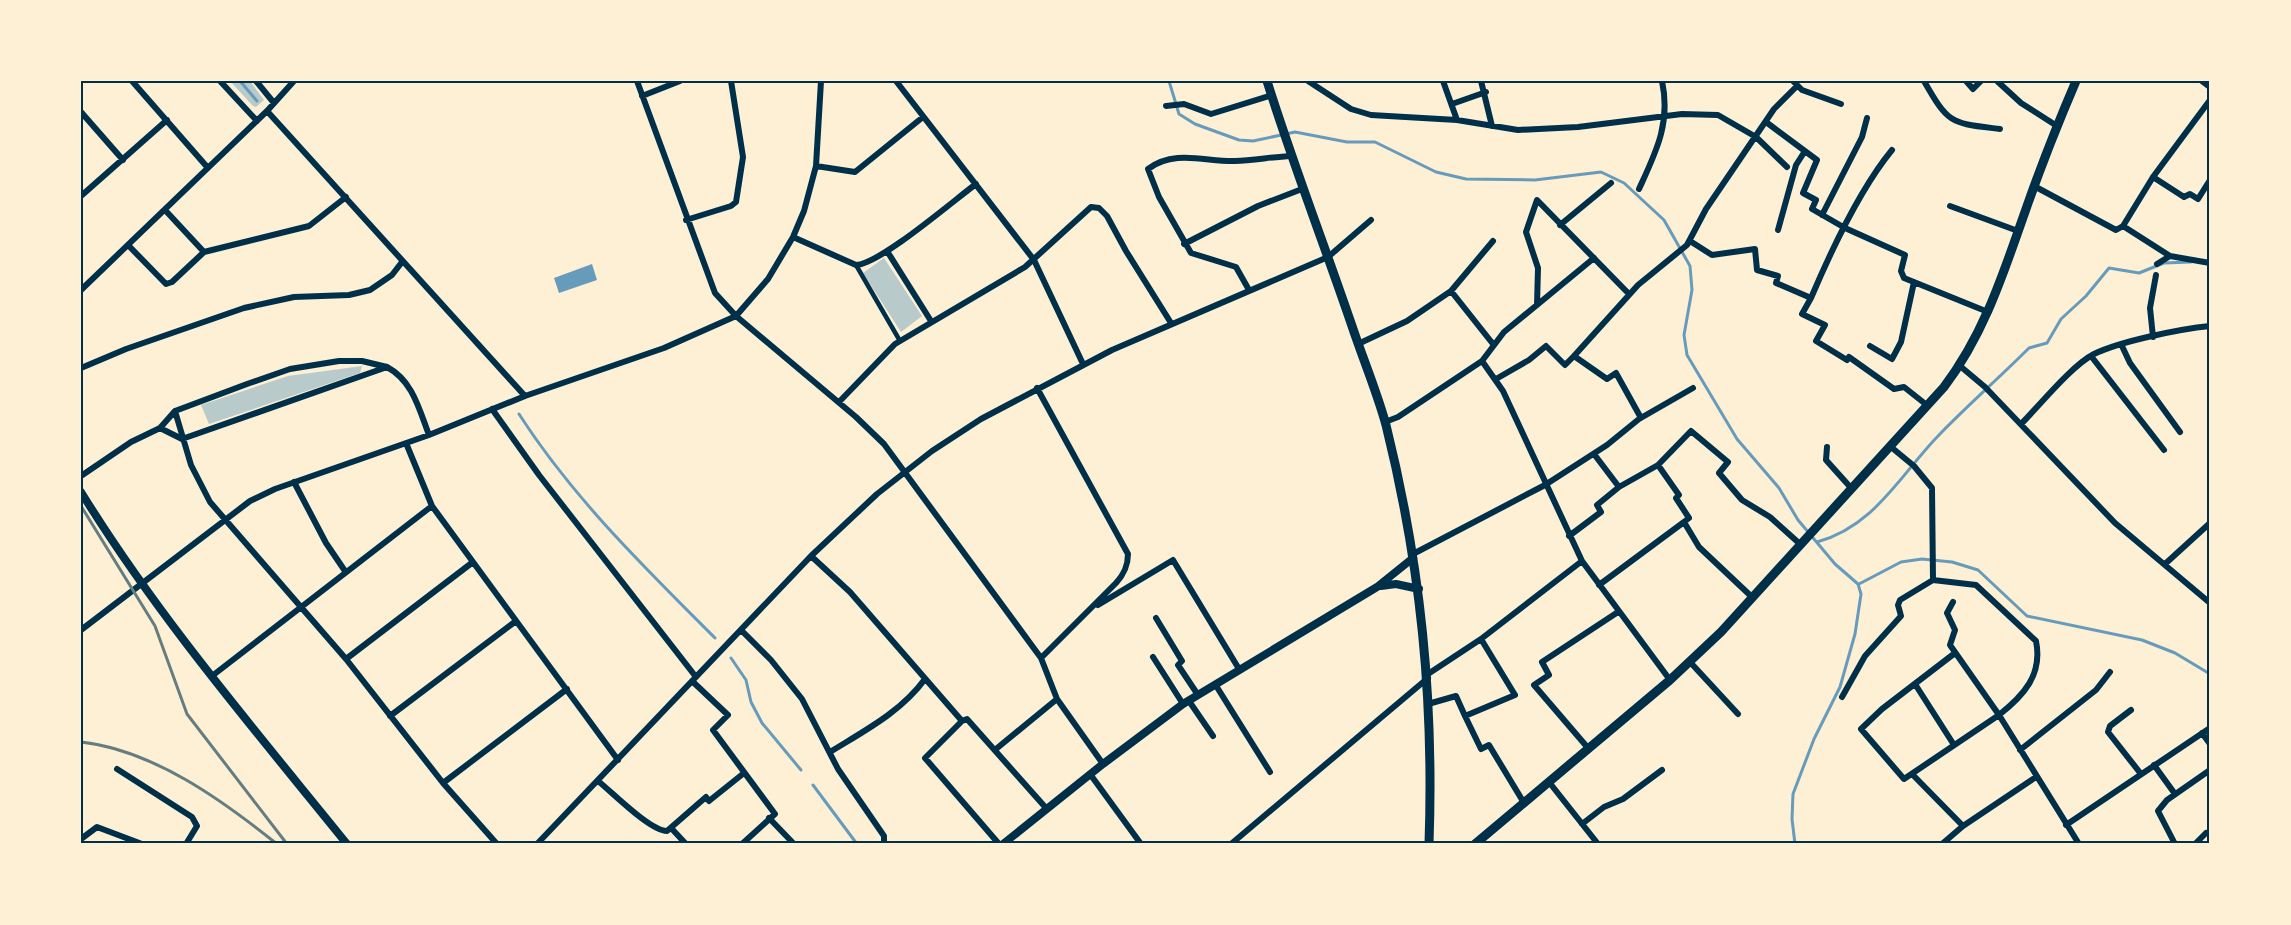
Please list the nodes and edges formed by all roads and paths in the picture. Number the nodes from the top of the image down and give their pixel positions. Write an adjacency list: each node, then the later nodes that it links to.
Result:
1 (132, 81): 36 (street)
2 (220, 81): 38 (street)
3 (256, 81): 27 (street)
4 (294, 81): 27 (street)
5 (637, 81): 25 (street)
6 (680, 81): 25 (street)
7 (731, 81): 63 (street)
8 (821, 81): 48 (street)
9 (896, 81): 33 (street)
10 (1267, 81): 24 (main road)
11 (1308, 81): 37 (street)
12 (1443, 81): 28 (street)
13 (1481, 81): 23 (street)
14 (1662, 81): 34 (street)
15 (1924, 81): 42 (street)
16 (1965, 81): 17 (street)
17 (1981, 81)
18 (1997, 81): 41 (street)
19 (2076, 81): 41 (main road)
20 (2202, 81): 22 (street)
21 (1795, 83): 29 (street); 39 (street)
22 (2210, 87)
23 (1486, 92): 28 (street); 40 (street)
24 (1272, 95): 30 (street); 46 (main road)
25 (642, 96): 63 (street)
26 (2210, 100): 51 (street)
27 (274, 103): 31 (street)
28 (1452, 104): 37 (street)
29 (1841, 104)
30 (1166, 106)
31 (267, 111): 38 (street); 59 (street)
32 (81, 112): 47 (street)
33 (923, 117): 48 (street); 54 (street)
34 (1666, 117): 40 (street); 43 (street); 57 (street)
35 (1867, 118): 62 (street)
36 (167, 120): 47 (street); 50 (street)
37 (1457, 120): 40 (street)
38 (257, 121): 50 (street)
39 (1766, 122): 43 (street); 45 (street)
40 (1492, 126)
41 (2057, 126): 55 (main road)
42 (2000, 129)
43 (1756, 137): 49 (street); 73 (street)
44 (1892, 150): 67 (street)
45 (1805, 151): 62 (street); 68 (street)
46 (1292, 156): 56 (main road); 72 (street)
47 (123, 160): 58 (street)
48 (816, 166): 70 (street)
49 (1787, 167)
50 (208, 168): 61 (street)
51 (2153, 177): 52 (street); 66 (street)
52 (2210, 180)
53 (1611, 183): 65 (street)
54 (976, 184): 75 (street); 80 (street)
55 (2034, 186): 66 (street); 69 (main road)
56 (1302, 189): 72 (street); 78 (main road)
57 (1639, 189)
58 (81, 196)
59 (346, 197): 76 (street); 81 (street)
60 (1950, 206): 69 (street)
61 (165, 210): 74 (street); 76 (street)
62 (1822, 215): 67 (street)
63 (686, 220): 94 (street)
64 (1371, 220): 78 (street)
65 (1560, 225): 79 (street); 92 (street)
66 (2123, 226): 77 (street)
67 (1845, 228): 86 (street); 91 (street)
68 (1778, 230)
69 (2018, 231): 93 (main road)
70 (793, 237): 83 (street); 94 (street)
71 (1494, 241): 89 (street)
72 (1184, 243): 88 (street)
73 (1688, 243): 90 (street); 91 (street)
74 (128, 245): 76 (street); 87 (street)
75 (886, 251): 83 (street); 95 (street)
76 (204, 252)
77 (2170, 256): 82 (street); 84 (street)
78 (1328, 257): 88 (street); 100 (main road)
79 (1594, 258): 90 (street); 92 (street)
80 (1034, 260): 95 (street); 96 (street); 107 (street)
81 (402, 262): 110 (street); 114 (street)
82 (2210, 263)
83 (856, 264): 99 (street)
84 (2157, 264)
85 (2156, 275): 98 (street)
86 (1910, 281): 93 (street); 103 (street)
87 (81, 290)
88 (1249, 290): 96 (street)
89 (1451, 291): 100 (street); 101 (street)
90 (1629, 294): 104 (street)
91 (1811, 298): 116 (street)
92 (1536, 305): 101 (street)
93 (1988, 312): 108 (main road)
94 (736, 316): 114 (street); 115 (street)
95 (932, 321): 99 (street)
96 (1171, 323): 107 (street)
97 (2210, 326): 98 (street)
98 (2153, 337): 102 (street)
99 (900, 341): 115 (street)
100 (1358, 344): 120 (main road)
101 (1493, 344): 106 (street)
102 (2121, 344): 105 (street); 123 (street)
103 (1870, 346)
104 (1574, 356): 111 (street); 119 (street)
105 (2091, 356): 121 (street); 129 (street)
106 (1482, 361): 111 (street); 120 (street)
107 (1083, 364): 112 (street)
108 (1960, 366): 116 (main road); 121 (street)
109 (387, 367): 118 (street); 124 (street); 125 (street)
110 (81, 368)
111 (1496, 379): 135 (street)
112 (1037, 388): 132 (street); 151 (street)
113 (1693, 388): 119 (street)
114 (525, 396): 117 (street)
115 (839, 402): 132 (street)
116 (1928, 406): 128 (main road)
117 (492, 409): 124 (street); 178 (street)
118 (175, 411): 122 (street); 125 (street)
119 (1641, 418): 130 (street)
120 (1385, 422): 146 (main road)
121 (2021, 424): 149 (street)
122 (160, 428): 125 (street); 133 (street)
123 (2180, 432)
124 (429, 435): 126 (street)
125 (182, 440): 140 (street)
126 (406, 443): 134 (street); 139 (street)
127 (1827, 447): 137 (street)
128 (1891, 447): 137 (main road); 152 (street)
129 (2164, 450)
130 (1594, 454): 135 (street); 136 (street)
131 (1658, 465): 136 (street); 141 (street); 144 (street)
132 (905, 471): 145 (street); 171 (street)
133 (81, 476)
134 (294, 483): 140 (street); 150 (street)
135 (1545, 486): 143 (street); 146 (street)
136 (1619, 488): 143 (street)
137 (1850, 490): 144 (main road)
138 (81, 492): 153 (street)
139 (432, 506): 148 (street); 150 (street)
140 (226, 517): 153 (street); 161 (street)
141 (1684, 522): 155 (street); 158 (street)
142 (2210, 523): 149 (street)
143 (1569, 536): 147 (street)
144 (1801, 543): 158 (main road)
145 (811, 556): 167 (street); 179 (street)
146 (1413, 556): 156 (main road); 157 (main road)
147 (1582, 561): 155 (street); 168 (street)
148 (473, 562): 165 (street); 172 (street)
149 (2165, 564): 160 (street)
150 (345, 571): 161 (street)
151 (1124, 573): 154 (street); 163 (street)
152 (1933, 580): 185 (street); 191 (street)
153 (143, 583): 166 (street); 176 (street)
154 (1131, 583): 163 (street); 174 (street)
155 (1599, 585): 162 (street)
156 (1377, 587): 157 (main road); 174 (main road)
157 (1419, 589): 177 (main road)
158 (1753, 598): 173 (main road)
159 (1953, 602): 169 (street)
160 (2210, 603)
161 (301, 606): 172 (street); 176 (street)
162 (1618, 612): 180 (street); 200 (street)
163 (1087, 613): 171 (street)
164 (1156, 618): 184 (street)
165 (516, 621): 183 (street); 192 (street)
166 (81, 630)
167 (741, 630): 178 (street); 203 (street)
168 (1481, 639): 177 (street); 193 (street)
169 (1955, 653): 182 (street); 191 (street)
170 (1153, 657): 187 (street)
171 (1041, 658): 186 (street)
172 (346, 659): 192 (street)
173 (1690, 662): 180 (main road); 190 (street)
174 (1239, 669): 181 (main road)
175 (2110, 672): 202 (street)
176 (212, 676): 231 (street)
177 (1428, 676): 188 (main road); 240 (street)
178 (694, 679): 204 (street); 211 (street)
179 (925, 679): 194 (street); 203 (street)
180 (1670, 680): 200 (main road)
181 (1215, 684): 184 (main road); 210 (street)
182 (1915, 684): 199 (street); 213 (street)
183 (567, 689): 204 (street); 218 (street)
184 (1198, 695): 187 (main road)
185 (1842, 697)
186 (1057, 699): 201 (street); 205 (street)
187 (1186, 702): 197 (street); 205 (main road)
188 (1428, 704): 193 (street); 241 (main road)
189 (2131, 710): 214 (street)
190 (1738, 714)
191 (1999, 715): 199 (street); 202 (street)
192 (390, 716): 218 (street)
193 (1465, 716): 220 (street)
194 (962, 721): 201 (street); 238 (street)
195 (2210, 728): 196 (street)
196 (2202, 733): 198 (street); 206 (street)
197 (1213, 736)
198 (2210, 744)
199 (1954, 745): 213 (street)
200 (1588, 748): 217 (main road)
201 (996, 749): 221 (street)
202 (2020, 750): 215 (street)
203 (830, 752): 237 (street)
204 (618, 760): 216 (street)
205 (1102, 764): 212 (main road)
206 (2154, 765): 214 (street); 219 (street)
207 (117, 769): 230 (street)
208 (1662, 770): 223 (street)
209 (2210, 770): 219 (street)
210 (1270, 772)
211 (744, 773): 222 (street); 226 (street)
212 (1090, 774): 221 (main road); 239 (street)
213 (1912, 774): 225 (street)
214 (2141, 774): 224 (street)
215 (2036, 777): 224 (street); 225 (street)
216 (598, 781): 226 (street); 233 (street)
217 (1549, 782): 220 (main road); 223 (street)
218 (443, 783): 232 (street)
219 (2175, 794): 246 (street)
220 (1524, 802): 242 (main road)
221 (1047, 808): 238 (main road)
222 (769, 818): 235 (street); 236 (street)
223 (1582, 824): 243 (street)
224 (2066, 825): 245 (street)
225 (1963, 826): 244 (street)
226 (672, 829): 234 (street)
227 (2206, 832): 247 (street)
228 (81, 838): 229 (street)
229 (142, 844)
230 (186, 844)
231 (347, 844)
232 (496, 844)
233 (537, 844)
234 (686, 844)
235 (742, 844)
236 (794, 844)
237 (884, 844)
238 (1001, 844)
239 (1141, 844)
240 (1231, 844)
241 (1429, 844)
242 (1475, 844)
243 (1598, 844)
244 (1942, 844)
245 (2079, 844)
246 (2175, 844)
247 (2195, 844)

